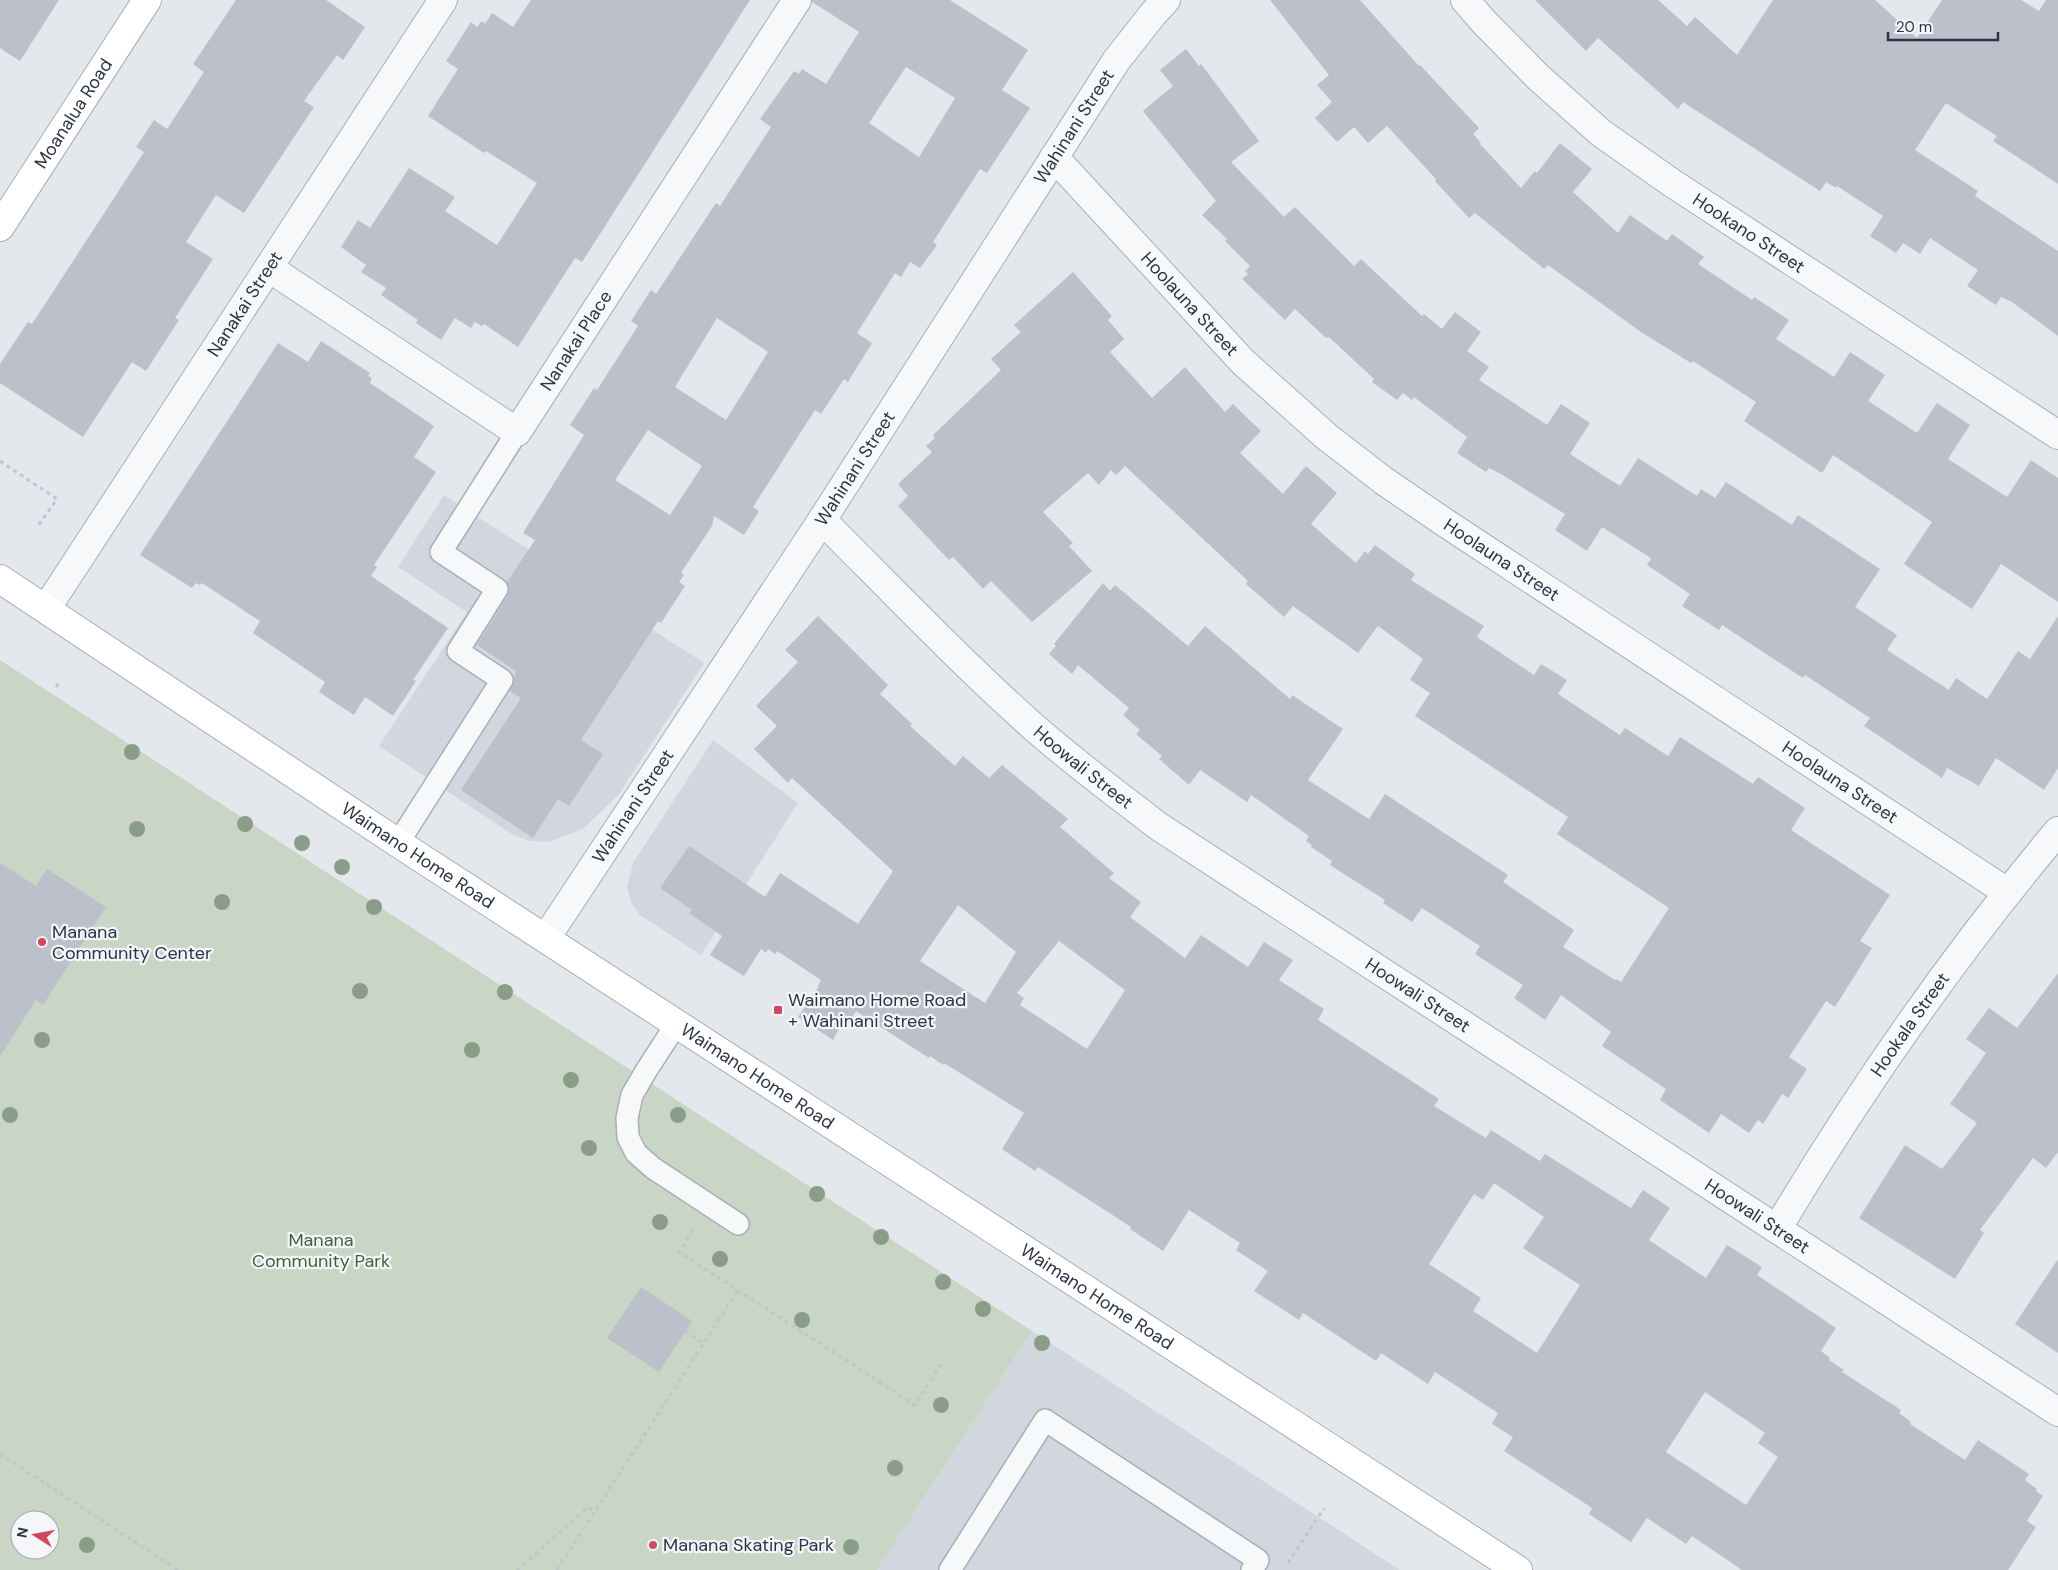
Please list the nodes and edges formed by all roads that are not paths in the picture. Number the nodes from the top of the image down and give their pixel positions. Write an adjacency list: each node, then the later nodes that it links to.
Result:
1 (147, 0): 7 (main road, Moanalua Road)
2 (444, 0): 8 (street, Nanakai Street)
3 (798, 0): 9 (street, Nanakai Place)
4 (1166, 0): 6 (street, Wahinani Street)
5 (1465, 0): 10 (street, Hookano Street)
6 (1054, 158): 11 (street, Wahinani Street); 16 (street, Hoolauna Street)
7 (0, 227)
8 (269, 268): 9 (street); 13 (street, Nanakai Street)
9 (517, 432): 15 (lane)
10 (2058, 435)
11 (822, 520): 17 (street, Wahinani Street); 20 (street, Hoowali Street)
12 (0, 579): 13 (main road, Waimano Home Road)
13 (46, 609): 15 (main road, Waimano Home Road)
14 (2058, 831): 16 (street, Hookala Street)
15 (398, 843): 17 (main road, Waimano Home Road)
16 (2007, 892): 20 (street, Hookala Street)
17 (546, 938): 18 (main road, Waimano Home Road)
18 (677, 1023): 19 (lane); 24 (main road, Waimano Home Road)
19 (738, 1224)
20 (1777, 1230): 21 (street, Hoowali Street)
21 (2058, 1412)
22 (950, 1570): 23 (lane)
23 (1252, 1570)
24 (1518, 1570)

